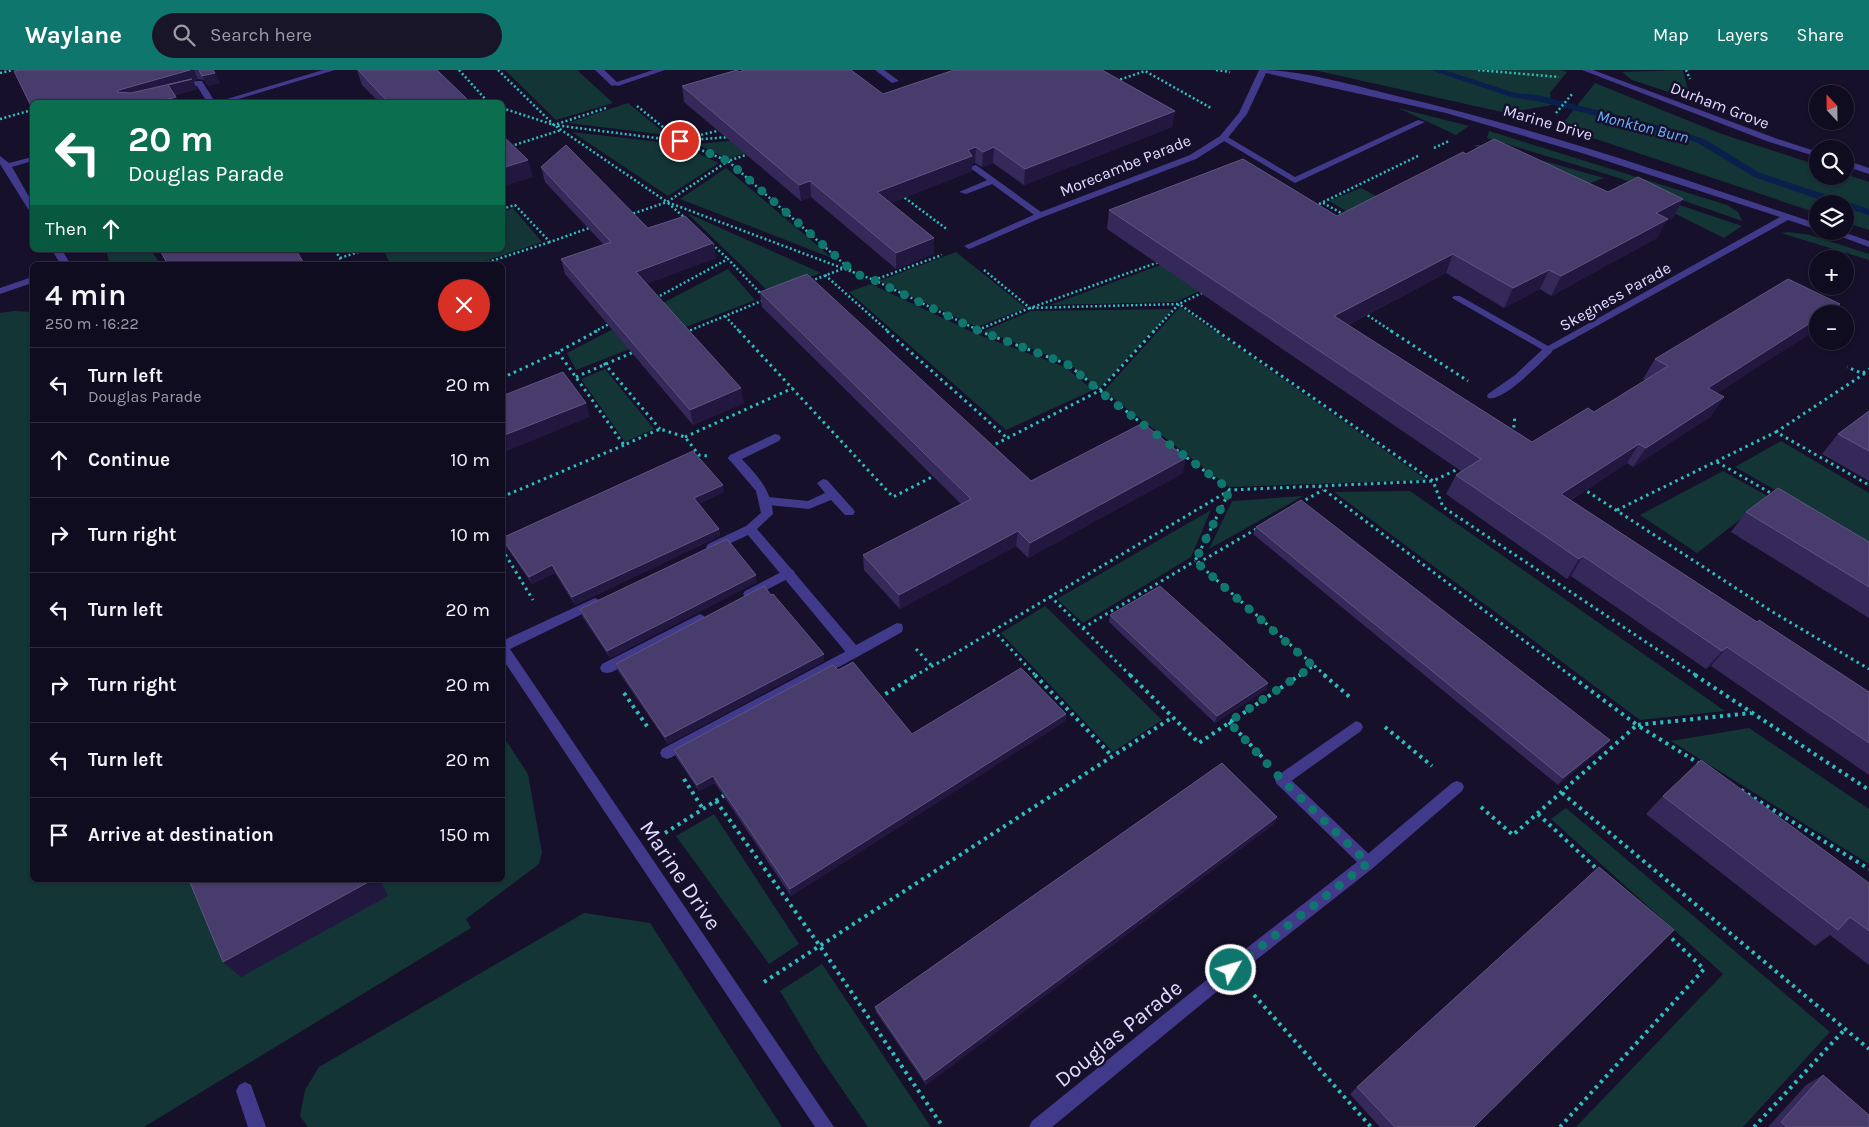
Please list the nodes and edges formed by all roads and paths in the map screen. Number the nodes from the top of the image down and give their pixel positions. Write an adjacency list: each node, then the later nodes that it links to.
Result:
1 (13, 70): 11 (path)
2 (332, 70): 18 (street)
3 (459, 70): 19 (path)
4 (498, 70): 29 (path)
5 (599, 70): 6 (street)
6 (660, 70)
7 (879, 70): 13 (street)
8 (1263, 70): 26 (street, Marine Drive); 27 (street, Morecambe Parade)
9 (1478, 70): 12 (path)
10 (1586, 70): 36 (street, Durham Grove)
11 (0, 73)
12 (1566, 78)
13 (895, 81)
14 (1112, 82): 27 (path)
15 (173, 90): 17 (street)
16 (1568, 98): 24 (path)
17 (210, 100)
18 (228, 100)
19 (486, 100)
20 (632, 101): 34 (path)
21 (607, 108): 29 (path)
22 (505, 109): 29 (path)
23 (30, 111): 25 (path)
24 (1554, 115)
25 (0, 119)
26 (1482, 121): 49 (path); 55 (street, Marine Drive)
27 (1236, 122): 33 (street, Morecambe Parade)
28 (1421, 122): 33 (street)
29 (554, 125): 31 (path); 34 (path)
30 (722, 129): 34 (path)
31 (561, 130): 35 (path); 48 (path)
32 (738, 136): 34 (path)
33 (1224, 138): 53 (street, Morecambe Parade)
34 (680, 141): 40 (path)
35 (505, 148)
36 (1809, 151)
37 (754, 152): 40 (path)
38 (0, 159): 41 (street)
39 (30, 160): 41 (street)
40 (728, 161): 48 (path); 74 (path)
41 (7, 166): 50 (street)
42 (1854, 166): 44 (street)
43 (973, 167): 45 (street)
44 (1869, 171)
45 (992, 180): 46 (street); 53 (street)
46 (963, 192)
47 (901, 195): 64 (path)
48 (667, 202): 54 (path); 57 (path); 73 (path)
49 (1323, 203): 52 (path); 56 (path)
50 (30, 206)
51 (505, 208): 62 (path)
52 (1307, 209)
53 (1040, 215): 64 (street, Morecambe Parade)
54 (622, 217)
55 (1788, 217): 58 (street, Marine Drive); 91 (street, Skegness Parade)
56 (1352, 218)
57 (687, 221)
58 (1809, 224)
59 (595, 226): 62 (path)
60 (1854, 239): 63 (street)
61 (708, 240): 69 (path)
62 (550, 242): 71 (path)
63 (1869, 244)
64 (969, 246): 65 (path)
65 (958, 249): 76 (path); 84 (path)
66 (336, 252): 68 (path)
67 (359, 252): 68 (path)
68 (340, 258): 70 (path)
69 (728, 259): 82 (path); 86 (path)
70 (342, 262)
71 (488, 262)
72 (1160, 262): 84 (path)
73 (842, 269): 74 (path); 75 (path)
74 (856, 274): 76 (path)
75 (825, 275): 78 (path); 107 (path)
76 (874, 280): 88 (path)
77 (30, 281): 79 (street)
78 (808, 282)
79 (0, 291)
80 (1206, 291): 83 (path)
81 (1457, 298): 91 (street, Skegness Parade)
82 (651, 301)
83 (1179, 304): 84 (path); 100 (path); 116 (path)
84 (1030, 308): 88 (path)
85 (1359, 310): 101 (path)
86 (725, 316): 89 (path); 99 (path)
87 (617, 320): 92 (path)
88 (977, 330): 100 (path)
89 (679, 334)
90 (642, 349): 93 (path)
91 (1548, 350): 101 (street)
92 (558, 352): 97 (path); 98 (path)
93 (604, 363): 98 (path); 103 (path)
94 (1848, 367): 96 (path)
95 (1869, 369): 96 (path)
96 (1864, 373): 104 (path)
97 (505, 377)
98 (576, 377): 110 (path)
99 (792, 388): 105 (path); 115 (path)
100 (1099, 391): 102 (path); 107 (path)
101 (1492, 396): 109 (path)
102 (1146, 427)
103 (660, 429): 105 (path); 110 (path)
104 (1776, 432): 113 (path); 119 (path)
105 (685, 437): 112 (path)
106 (775, 438): 112 (street)
107 (1008, 438): 111 (path)
108 (1161, 438): 121 (path)
109 (1513, 442)
110 (624, 445): 124 (path)
111 (990, 447)
112 (734, 458): 126 (street)
113 (1716, 461): 125 (path); 128 (path)
114 (1468, 464): 116 (path)
115 (937, 474)
116 (1433, 482): 120 (path); 152 (path)
117 (823, 483): 123 (street)
118 (1576, 484): 128 (path)
119 (1869, 485)
120 (1319, 486): 121 (path); 122 (path)
121 (1230, 490): 134 (path); 136 (path)
122 (1323, 490): 127 (path); 156 (path)
123 (833, 494): 126 (street); 129 (street)
124 (505, 496)
125 (1776, 496)
126 (768, 501): 131 (street)
127 (1298, 504)
128 (1616, 510): 149 (path)
129 (849, 512)
130 (1265, 524): 134 (path)
131 (750, 529): 133 (street); 135 (street)
132 (505, 554): 140 (path)
133 (698, 554)
134 (1197, 562): 142 (path); 147 (path)
135 (789, 574): 138 (street); 146 (street)
136 (1050, 596): 142 (path); 143 (path)
137 (603, 599): 140 (street)
138 (737, 600)
139 (711, 614): 148 (street)
140 (547, 625): 144 (street)
141 (898, 628): 146 (street)
142 (1082, 628): 153 (path)
143 (993, 630): 150 (path); 159 (path)
144 (505, 646)
145 (505, 652): 170 (street, Marine Drive)
146 (854, 652): 158 (street)
147 (1313, 666): 151 (path); 154 (path)
148 (607, 668): 158 (path)
149 (1869, 669)
150 (873, 702)
151 (1358, 704)
152 (1752, 712): 156 (path); 165 (path)
153 (1173, 717): 154 (path); 159 (path)
154 (1229, 722): 161 (path)
155 (1381, 724): 162 (path)
156 (1637, 725): 160 (path); 166 (path)
157 (1356, 726): 161 (street)
158 (666, 753): 168 (path)
159 (1112, 756): 175 (path)
160 (1704, 766)
161 (1282, 780): 171 (street)
162 (1457, 787): 169 (path); 171 (street, Douglas Parade)
163 (1737, 787): 172 (path)
164 (733, 790): 167 (path)
165 (1869, 790)
166 (1562, 793): 169 (path); 178 (path)
167 (716, 801): 168 (path); 175 (path)
168 (703, 809): 170 (path)
169 (1538, 814): 173 (path)
170 (637, 850): 177 (street, Marine Drive)
171 (1368, 863): 176 (street, Douglas Parade)
172 (1869, 869)
173 (1603, 874)
174 (1661, 928): 186 (path)
175 (820, 946): 177 (path); 183 (path)
176 (1231, 970): 184 (street, Douglas Parade); 185 (path)
177 (738, 998): 182 (street, Marine Drive)
178 (1846, 1028): 179 (path); 187 (path)
179 (1869, 1049)
180 (245, 1091): 181 (street)
181 (257, 1127)
182 (825, 1127)
183 (943, 1127)
184 (1038, 1127)
185 (1372, 1127)
186 (1560, 1127)
187 (1754, 1127)

